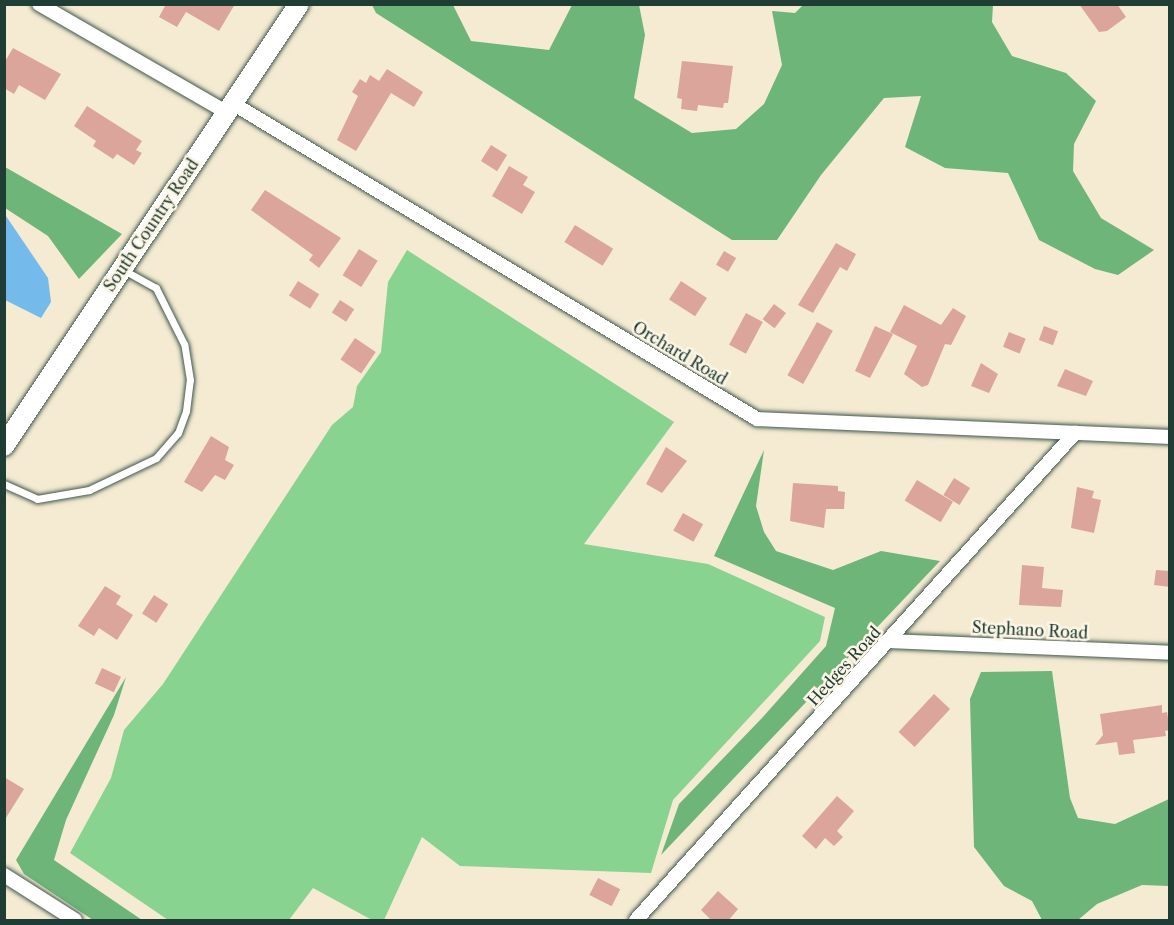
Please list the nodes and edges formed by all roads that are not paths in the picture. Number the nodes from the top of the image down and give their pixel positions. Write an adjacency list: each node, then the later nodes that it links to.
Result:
1 (39, 4): 3 (street, Orchard Road)
2 (299, 4): 3 (main road, South Country Road)
3 (229, 108): 4 (main road, South Country Road); 5 (street, Orchard Road)
4 (122, 269): 7 (main road, South Country Road); 8 (lane)
5 (1075, 433): 6 (street, Orchard Road); 9 (street, Hedges Road)
6 (1170, 437)
7 (4, 446)
8 (4, 484)
9 (889, 641): 10 (street, Stephano Road); 13 (street, Hedges Road)
10 (1170, 653)
11 (4, 874): 12 (street)
12 (75, 921)
13 (636, 921)

